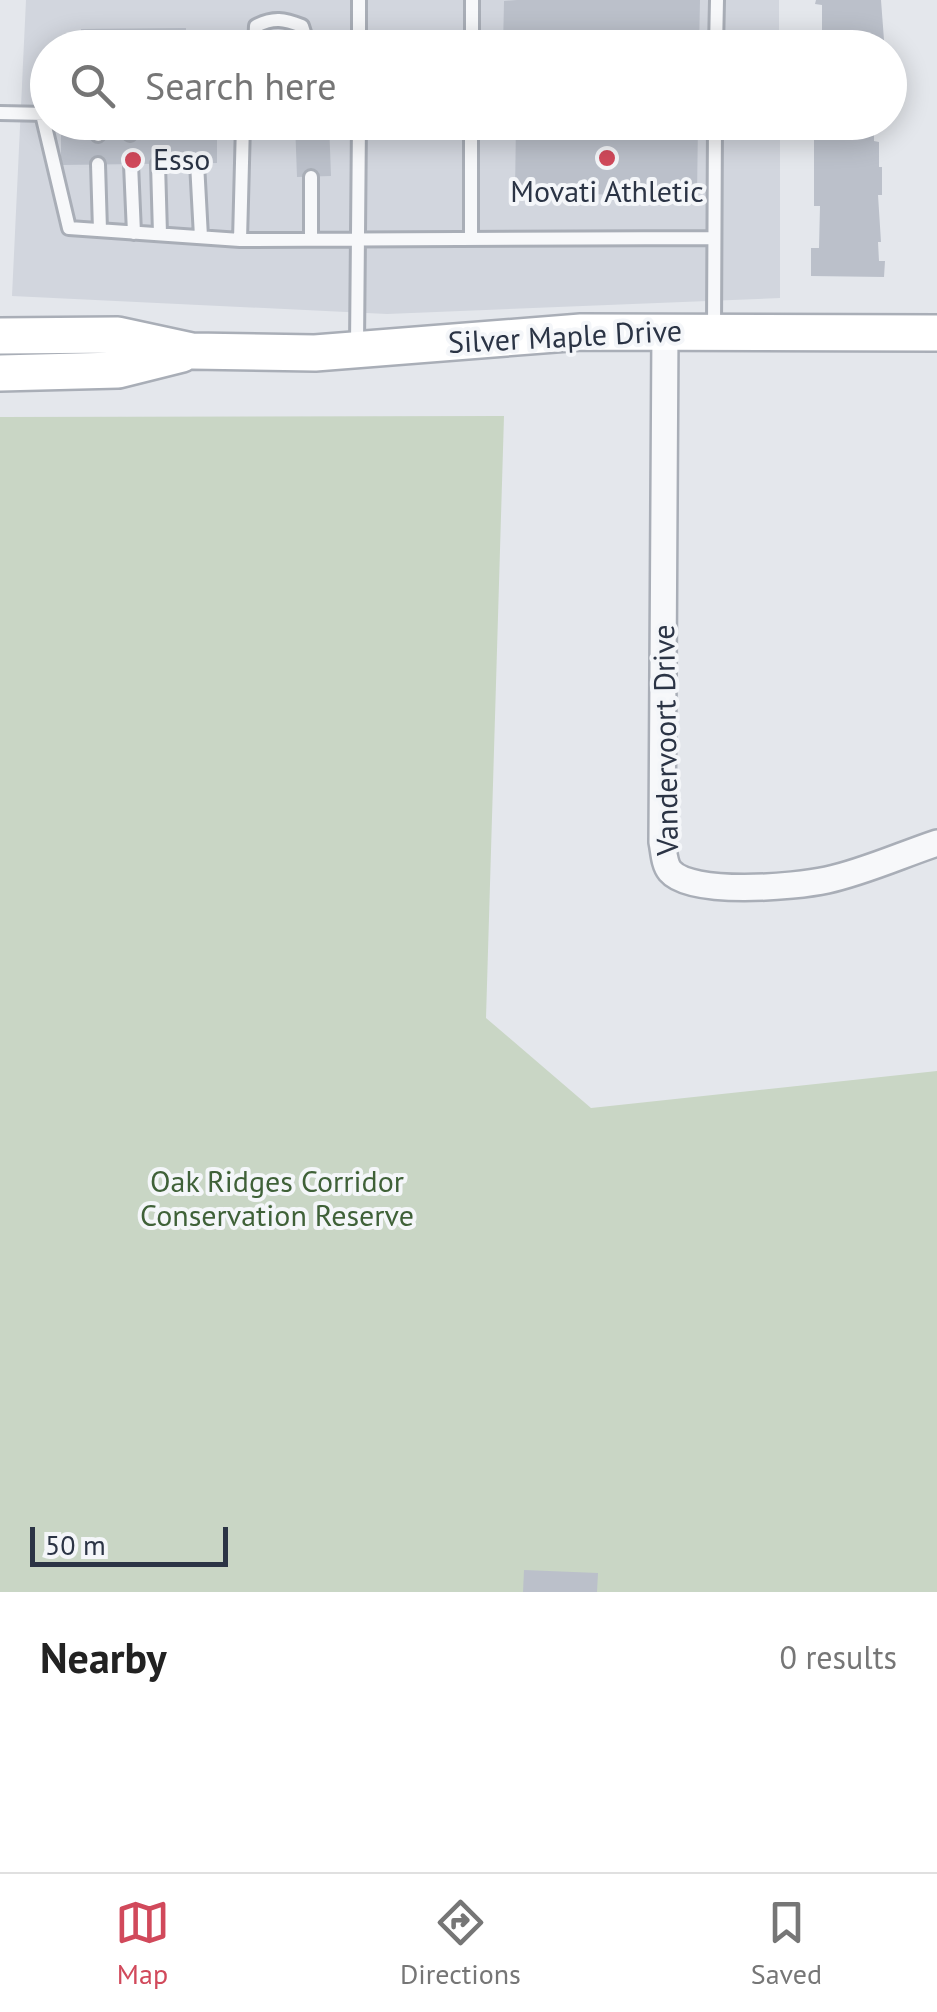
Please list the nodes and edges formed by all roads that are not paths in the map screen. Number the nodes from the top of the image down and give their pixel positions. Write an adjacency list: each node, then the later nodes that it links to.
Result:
1 (359, 0): 6 (lane)
2 (472, 0): 7 (lane)
3 (717, 0): 8 (lane)
4 (256, 30): 5 (lane)
5 (303, 30)
6 (359, 30)
7 (472, 30)
8 (716, 30)
9 (0, 114): 10 (lane)
10 (30, 114)
11 (50, 140): 21 (lane)
12 (243, 140): 29 (lane)
13 (359, 140): 27 (lane)
14 (471, 140): 25 (lane)
15 (715, 140): 28 (lane)
16 (197, 163): 24 (lane)
17 (98, 164): 21 (lane)
18 (131, 164): 22 (lane)
19 (158, 164): 23 (lane)
20 (311, 177): 26 (lane)
21 (100, 230): 22 (lane)
22 (134, 233): 23 (lane)
23 (160, 234): 24 (lane)
24 (202, 237): 29 (lane)
25 (471, 237): 27 (lane); 28 (lane)
26 (311, 238): 27 (lane); 29 (lane)
27 (357, 238): 34 (lane)
28 (713, 238): 31 (lane)
29 (240, 240)
30 (665, 331): 31 (street, Silver Maple Drive); 34 (street, Silver Maple Drive); 37 (street, Vandervoort Drive)
31 (714, 331): 32 (street, Silver Maple Drive)
32 (937, 333)
33 (0, 336): 35 (street, Silver Maple Drive)
34 (356, 350): 35 (street, Silver Maple Drive)
35 (192, 351): 36 (street, Silver Maple Drive)
36 (0, 372)
37 (937, 843)

